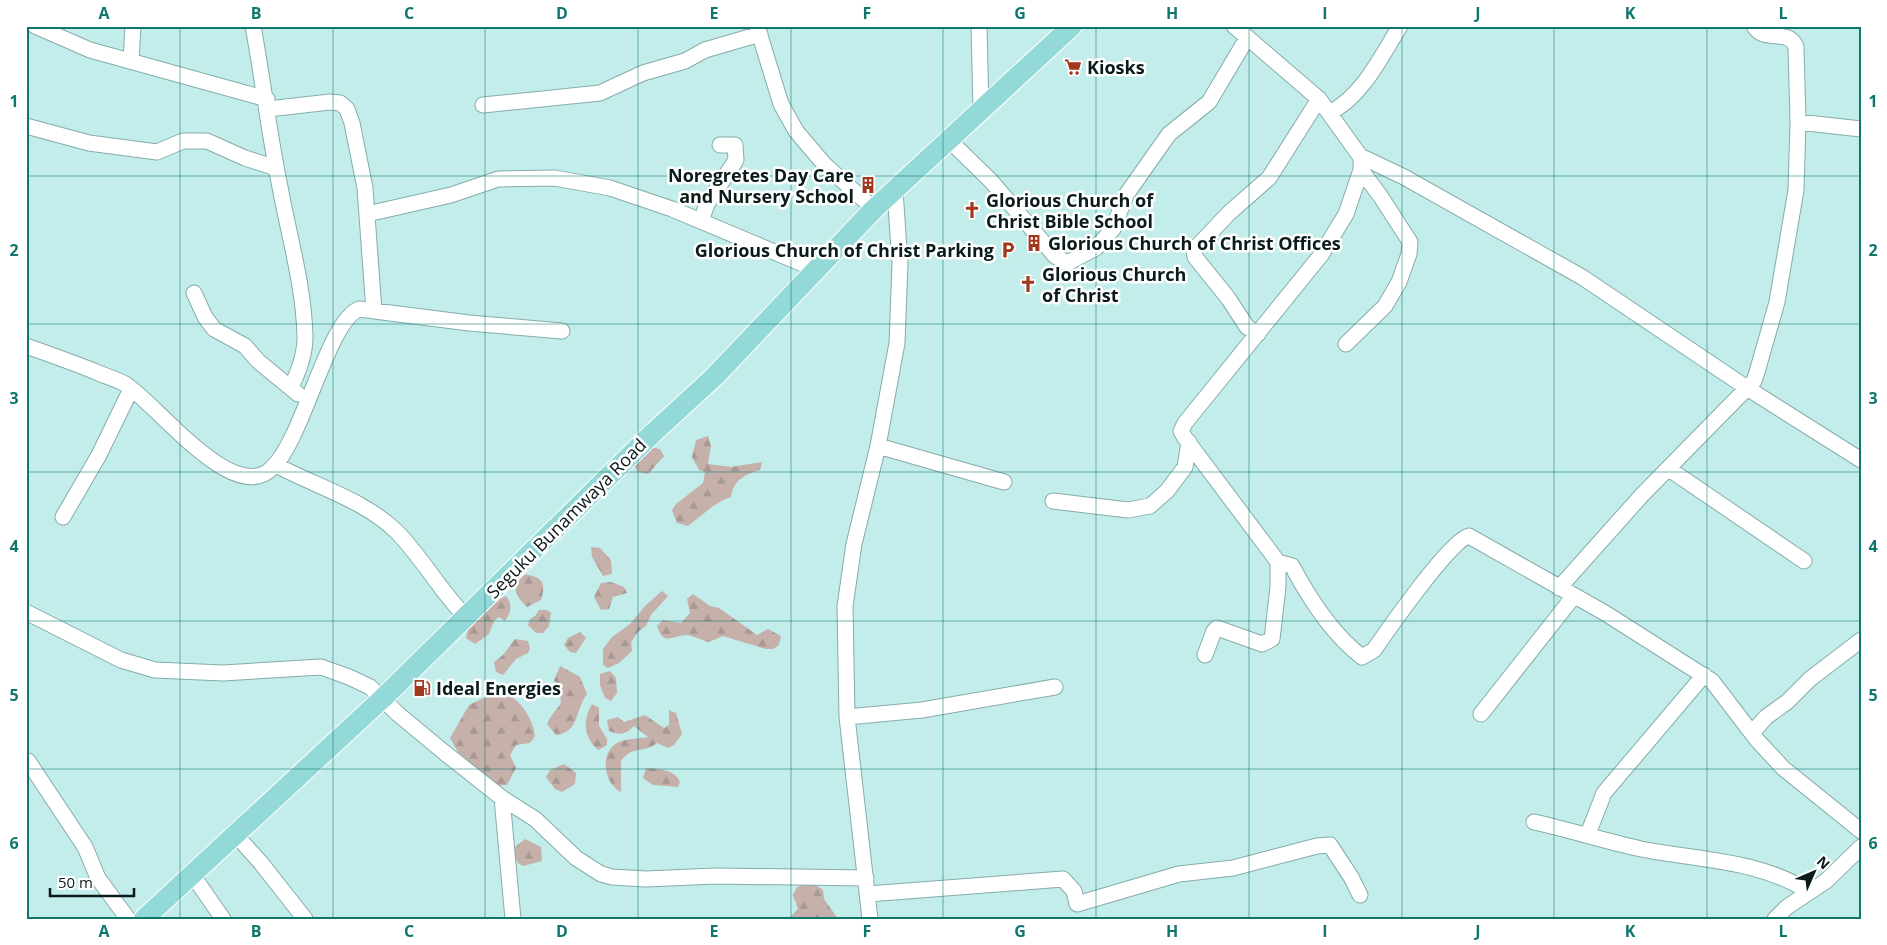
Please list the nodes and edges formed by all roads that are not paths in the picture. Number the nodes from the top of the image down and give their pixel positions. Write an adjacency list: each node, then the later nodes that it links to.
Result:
1 (35, 26): 11 (street)
2 (133, 26): 11 (street)
3 (253, 26): 13 (street)
4 (979, 26): 15 (street)
5 (1072, 26): 15 (main road, Seguku Bunamwaya Road)
6 (1234, 26): 10 (street)
7 (1400, 26): 16 (street)
8 (1754, 26): 17 (street)
9 (759, 30): 14 (street); 25 (street)
10 (1246, 38): 12 (street); 20 (street)
11 (131, 61): 13 (street)
12 (1319, 99): 16 (street); 32 (street)
13 (267, 104): 23 (street); 26 (street)
14 (483, 105)
15 (981, 110): 20 (main road, Seguku Bunamwaya Road)
16 (1329, 113): 22 (street)
17 (1798, 122): 19 (street); 36 (street)
18 (26, 126): 23 (street)
19 (1861, 129)
20 (950, 140): 24 (main road, Seguku Bunamwaya Road)
21 (720, 145): 27 (street)
22 (1361, 163): 32 (street); 33 (street); 36 (street)
23 (276, 168): 35 (street)
24 (895, 190): 25 (main road, Seguku Bunamwaya Road); 40 (street)
25 (874, 210): 28 (main road, Seguku Bunamwaya Road)
26 (367, 214): 27 (street); 30 (street)
27 (701, 220): 28 (street)
28 (816, 270): 52 (main road, Seguku Bunamwaya Road)
29 (194, 293): 35 (street)
30 (374, 311): 31 (street); 38 (street)
31 (562, 331)
32 (1258, 334): 39 (street)
33 (1346, 344)
34 (26, 346): 37 (street)
35 (291, 387): 38 (street)
36 (1747, 388): 41 (street); 43 (street)
37 (131, 389): 42 (street); 46 (street)
38 (306, 402): 42 (street)
39 (1189, 442): 45 (street); 48 (street)
40 (878, 446): 44 (street); 59 (street)
41 (1861, 460)
42 (276, 465): 52 (street)
43 (1669, 469): 47 (street); 49 (street)
44 (1004, 482)
45 (1053, 501)
46 (63, 517)
47 (1804, 561)
48 (1278, 562): 49 (street); 54 (street)
49 (1559, 588): 50 (street)
50 (1574, 596): 55 (street); 58 (street)
51 (26, 612): 57 (street)
52 (466, 617): 57 (main road, Seguku Bunamwaya Road)
53 (1861, 640): 60 (street)
54 (1205, 655)
55 (1704, 675): 60 (street); 66 (street)
56 (1055, 687): 59 (street)
57 (383, 698): 62 (street); 65 (main road, Seguku Bunamwaya Road)
58 (1481, 714)
59 (847, 717): 69 (street)
60 (1752, 733): 64 (street)
61 (28, 761): 74 (street)
62 (502, 798): 69 (street); 78 (street)
63 (1534, 822): 66 (street)
64 (1861, 831)
65 (235, 834): 68 (main road, Seguku Bunamwaya Road); 77 (street)
66 (1588, 834): 70 (street)
67 (1861, 847): 70 (street)
68 (192, 874): 75 (main road, Seguku Bunamwaya Road); 76 (street)
69 (866, 878): 71 (street)
70 (1809, 892): 80 (street)
71 (868, 894): 73 (street); 79 (street)
72 (1360, 895): 73 (street)
73 (1078, 912)
74 (128, 919)
75 (144, 919)
76 (223, 919)
77 (305, 919)
78 (514, 919)
79 (870, 919)
80 (1775, 919)

